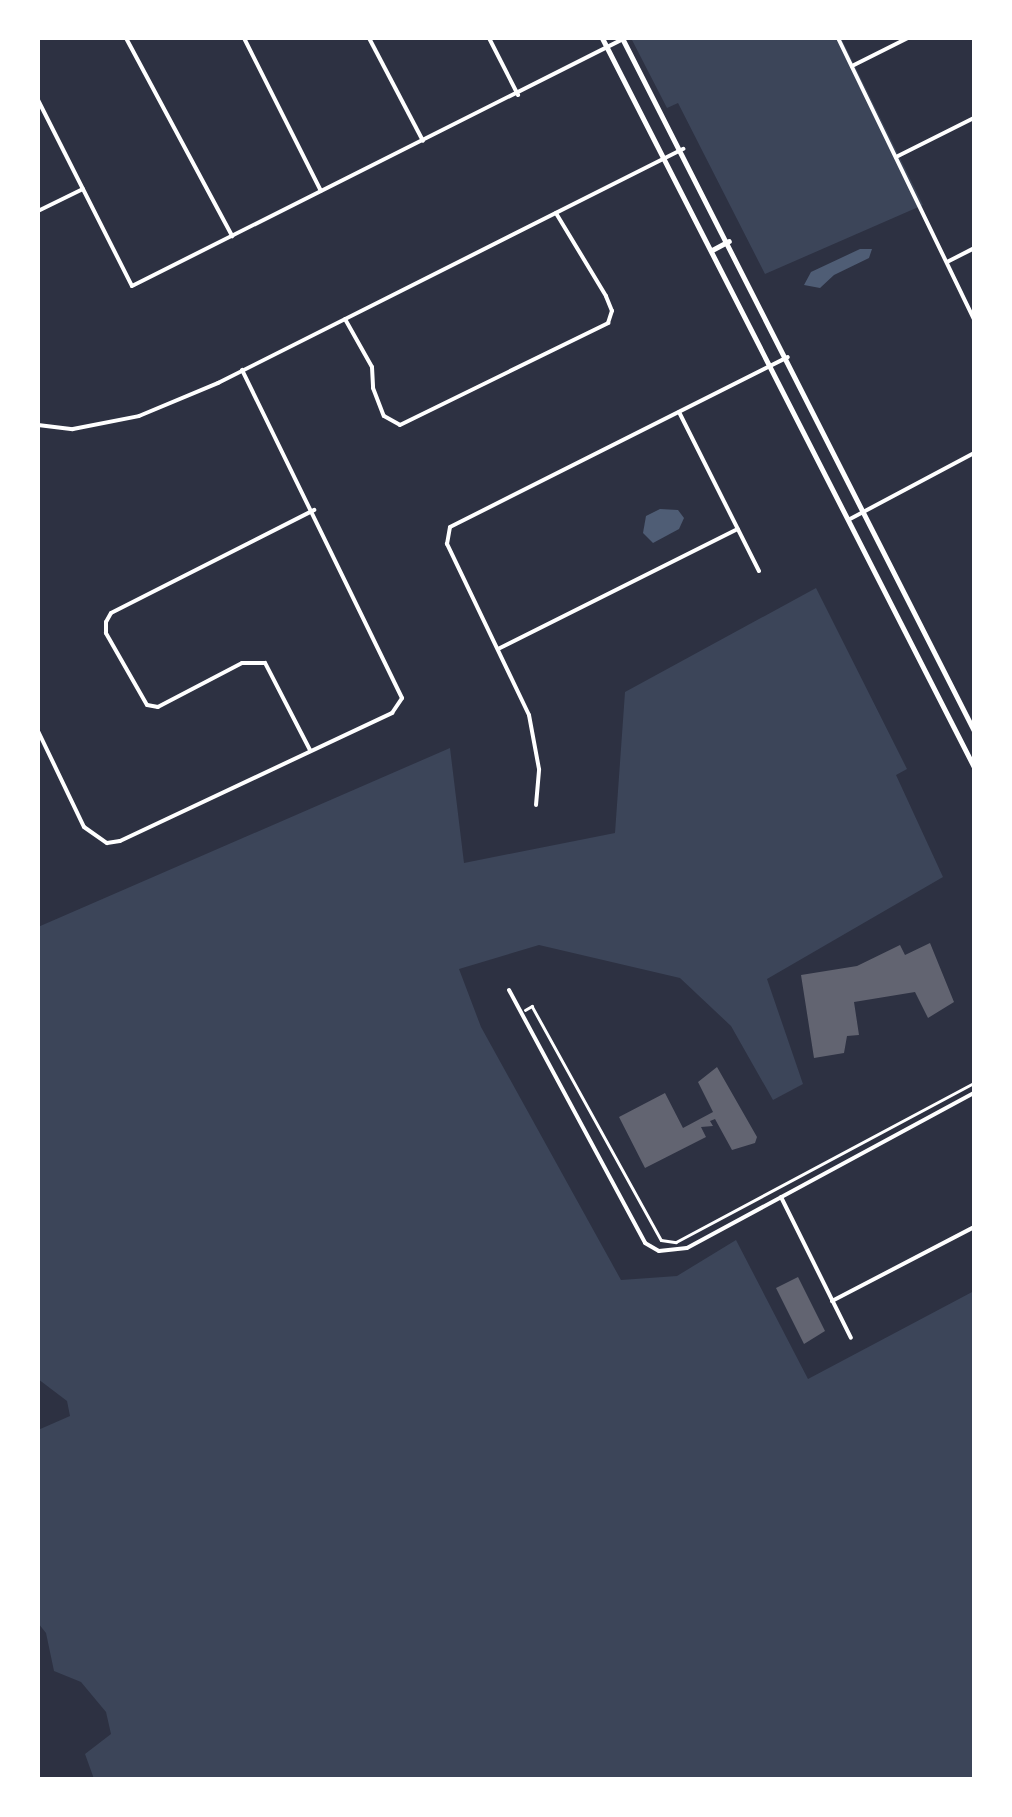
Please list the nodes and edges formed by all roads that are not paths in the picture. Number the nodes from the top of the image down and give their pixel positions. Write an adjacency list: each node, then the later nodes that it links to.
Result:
1 (126, 38): 22 (street)
2 (244, 38): 19 (street)
3 (370, 38): 14 (street)
4 (489, 38): 11 (street)
5 (602, 38): 9 (street)
6 (623, 38): 9 (street); 15 (street)
7 (838, 38): 10 (street)
8 (908, 38): 10 (street)
9 (607, 48): 11 (street); 17 (street)
10 (852, 66): 16 (street)
11 (518, 95): 14 (street)
12 (38, 100): 18 (street)
13 (974, 118): 16 (street)
14 (423, 142): 19 (street)
15 (683, 149): 17 (street); 23 (street)
16 (896, 157): 26 (street)
17 (665, 158): 21 (street); 25 (street)
18 (83, 189): 20 (street); 22 (street)
19 (321, 191): 22 (street)
20 (38, 211)
21 (556, 213): 27 (street); 27 (street)
22 (232, 236)
23 (729, 241): 25 (street); 29 (street)
24 (974, 248): 26 (street)
25 (712, 250): 30 (street)
26 (947, 262): 28 (street)
27 (345, 319): 31 (street)
28 (974, 319)
29 (788, 357): 30 (street); 36 (street)
30 (772, 366): 32 (street); 37 (street)
31 (242, 370): 33 (street); 35 (street)
32 (680, 412): 38 (street); 40 (street)
33 (38, 425)
34 (974, 453): 36 (street)
35 (314, 510): 43 (street); 43 (street)
36 (866, 510): 37 (street); 41 (street)
37 (850, 519): 44 (street)
38 (738, 528): 39 (street); 40 (street)
39 (760, 571)
40 (498, 650): 45 (street)
41 (974, 731)
42 (38, 732): 43 (street)
43 (310, 750)
44 (974, 767)
45 (536, 804)
46 (510, 990): 48 (street)
47 (974, 1092): 48 (street)
48 (781, 1197): 50 (street)
49 (974, 1227): 50 (street)
50 (832, 1301): 51 (street)
51 (852, 1338)

